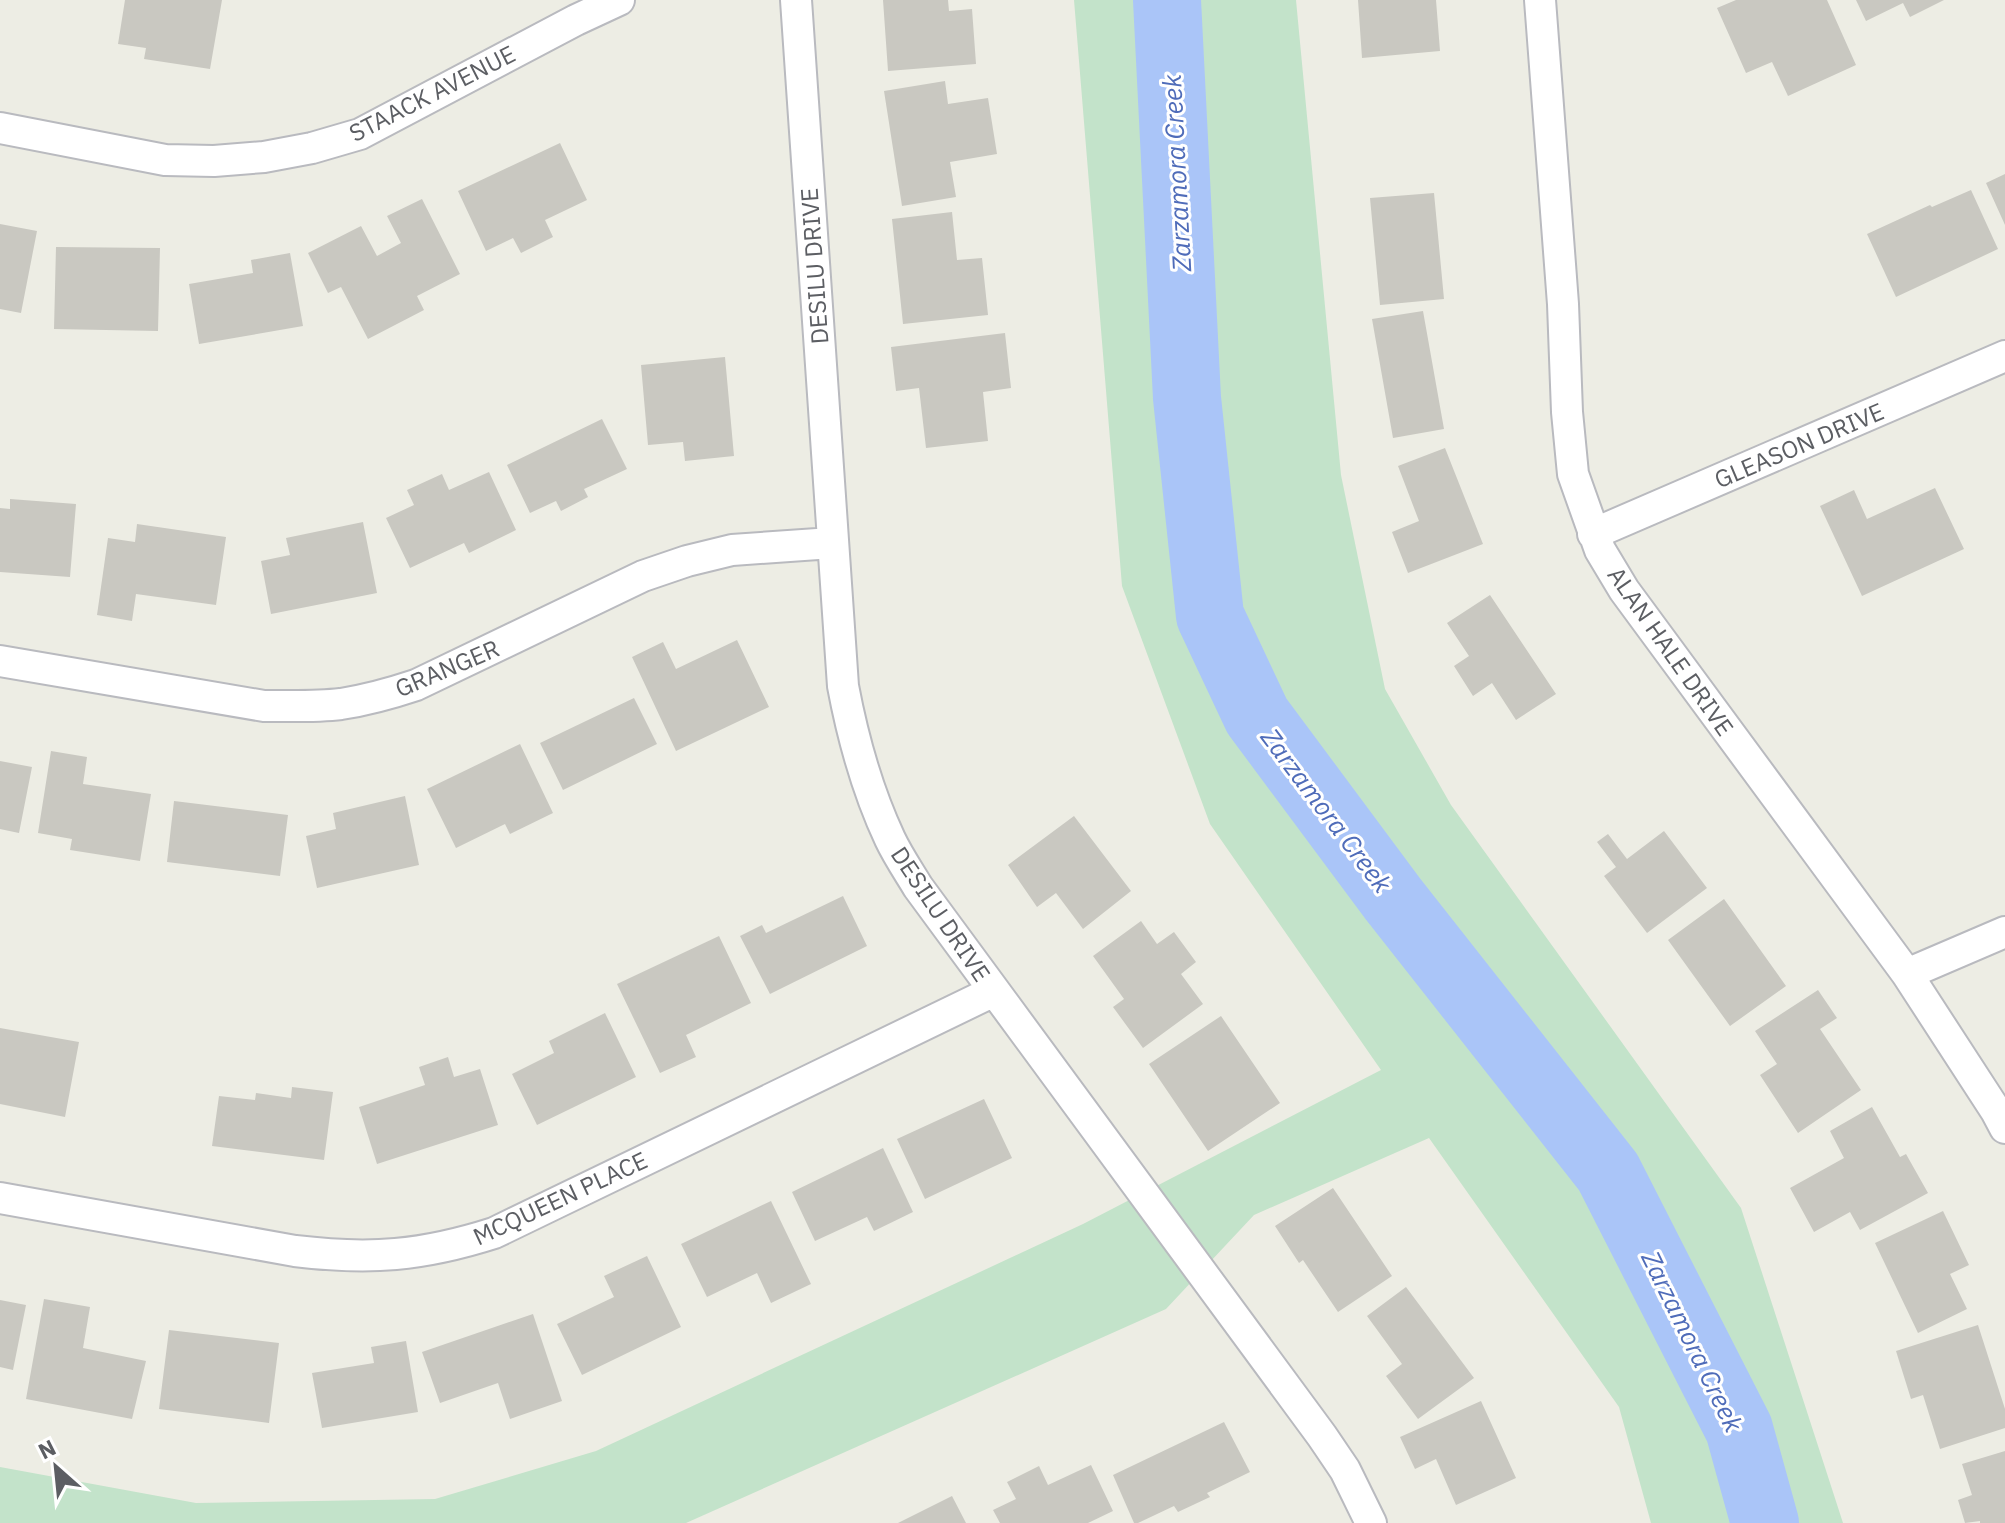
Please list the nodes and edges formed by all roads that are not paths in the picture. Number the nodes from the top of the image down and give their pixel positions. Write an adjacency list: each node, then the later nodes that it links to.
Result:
1 (619, 0): 4 (street, STAACK AVENUE)
2 (796, 0): 7 (street, DESILU DRIVE)
3 (1540, 0): 6 (street, ALAN HALE DRIVE)
4 (0, 128)
5 (2005, 356): 6 (street, GLEASON DRIVE)
6 (1593, 534): 10 (street, ALAN HALE DRIVE)
7 (832, 543): 8 (street, GRANGER); 11 (street, DESILU DRIVE)
8 (0, 661)
9 (2005, 932): 10 (street)
10 (1907, 974): 12 (street, ALAN HALE DRIVE)
11 (994, 991): 13 (street, MCQUEEN PLACE); 14 (street, DESILU DRIVE)
12 (2005, 1128)
13 (0, 1198)
14 (1371, 1523)

